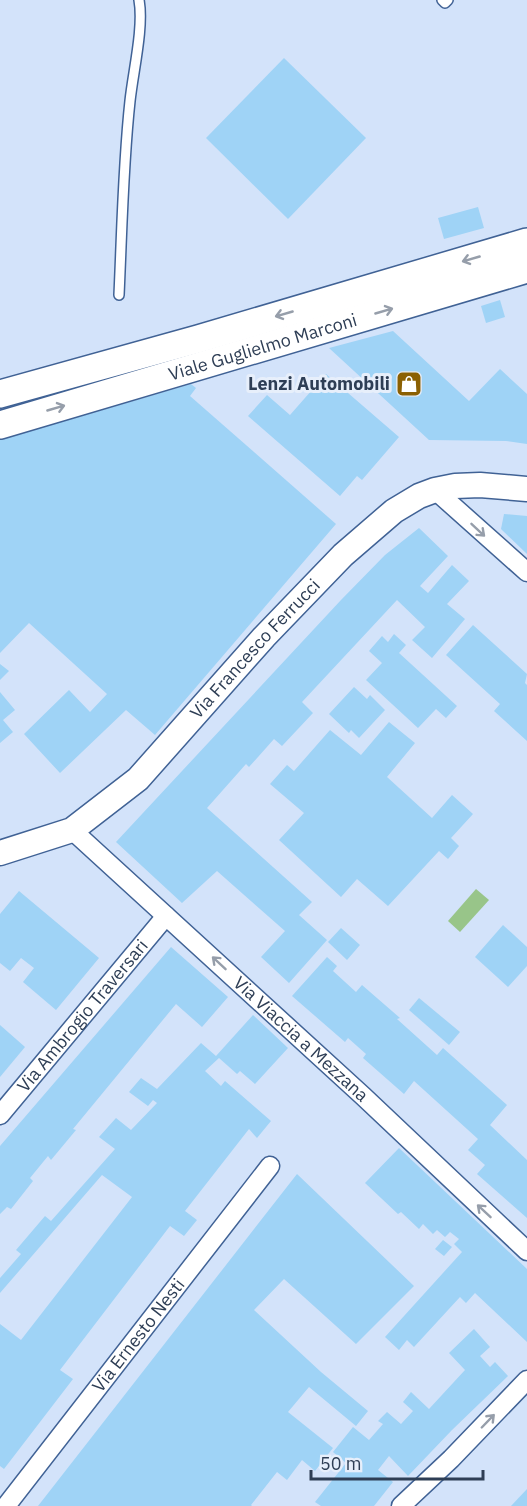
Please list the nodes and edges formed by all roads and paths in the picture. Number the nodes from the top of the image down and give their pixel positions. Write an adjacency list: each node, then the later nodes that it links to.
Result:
1 (140, 0): 6 (lane)
2 (442, 0): 3 (lane)
3 (447, 0)
4 (527, 242): 7 (main road, Viale Guglielmo Marconi, one-way to 7)
5 (527, 269): 8 (main road, Viale Guglielmo Marconi, one-way to 5)
6 (119, 295)
7 (0, 394)
8 (0, 425)
9 (527, 489): 10 (street, Via Francesco Ferrucci)
10 (435, 490): 11 (street, one-way to 11); 12 (street, Via Francesco Ferrucci)
11 (527, 572)
12 (72, 830): 13 (street, Via Francesco Ferrucci); 14 (street, Via Viaccia a Mezzana)
13 (0, 853)
14 (166, 916): 15 (street, Via Ambrogio Traversari); 17 (street, Via Viaccia a Mezzana, one-way to 14)
15 (0, 1115)
16 (270, 1166): 19 (street, Via Ernesto Nesti)
17 (527, 1251)
18 (527, 1380): 20 (street, one-way to 18)
19 (6, 1506)
20 (401, 1506)

